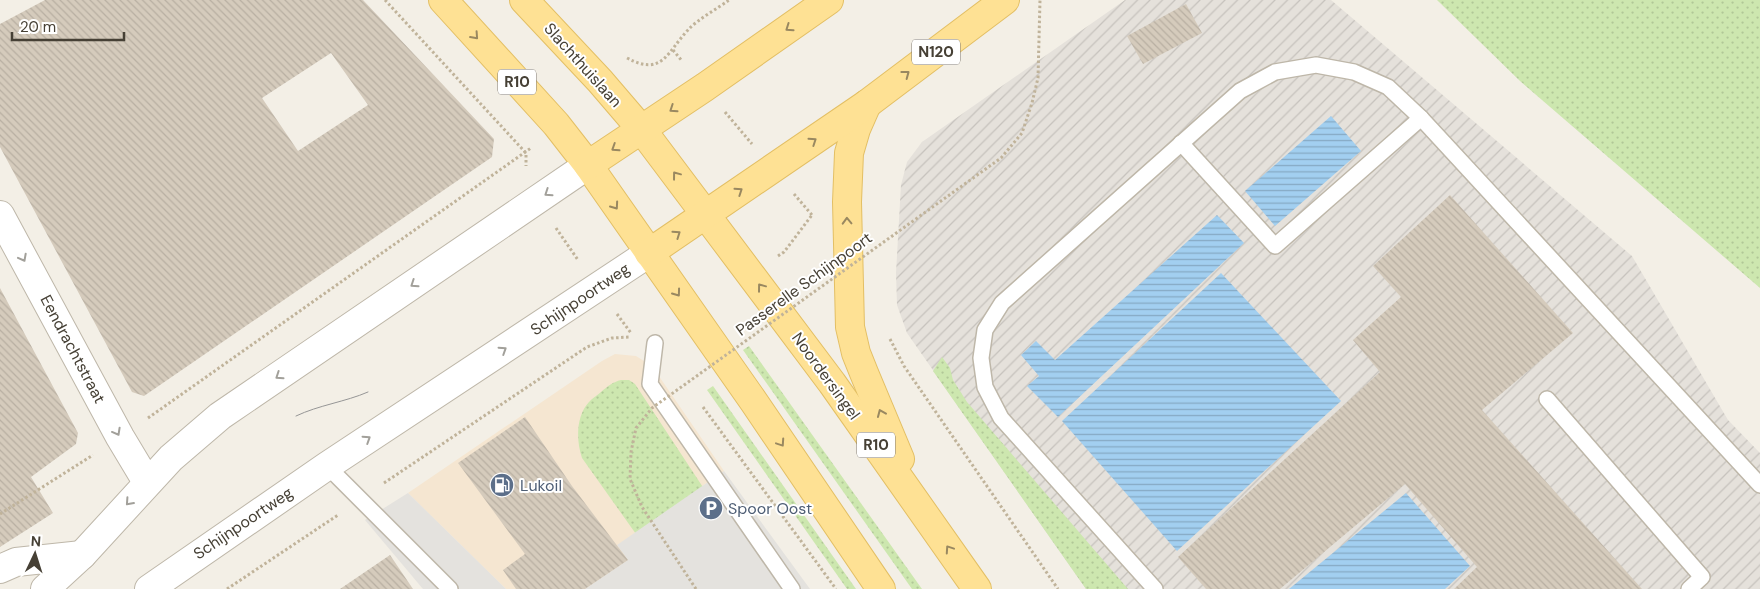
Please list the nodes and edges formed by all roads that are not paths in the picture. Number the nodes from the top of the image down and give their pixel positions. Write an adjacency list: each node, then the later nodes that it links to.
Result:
1 (442, 0): 9 (main road, R10, one-way to 9)
2 (524, 0): 7 (main road, Slachthuislaan / R10)
3 (829, 0): 7 (main road, one-way to 7)
4 (1005, 0): 5 (main road, Schijnpoortweg / N120, one-way to 4)
5 (867, 104): 10 (main road, Schijnpoortweg / N120, one-way to 5); 18 (main road, one-way to 5)
6 (1421, 118): 8 (lane); 8 (lane); 17 (lane)
7 (642, 130): 9 (main road, one-way to 9); 10 (main road, R10, one-way to 7)
8 (1181, 143): 27 (lane)
9 (588, 165): 12 (main road, R10, one-way to 12); 16 (street, one-way to 16)
10 (706, 214): 12 (main road, Schijnpoortweg, one-way to 10); 18 (main road, Noordersingel / R10, one-way to 10)
11 (0, 215): 16 (street, Eendrachtstraat, one-way to 16)
12 (649, 253): 15 (street, Schijnpoortweg, one-way to 12); 25 (main road, R10, one-way to 25)
13 (655, 342): 24 (lane)
14 (1547, 399): 28 (lane)
15 (327, 466): 22 (street, Schijnpoortweg); 23 (lane)
16 (147, 482): 19 (street, one-way to 19)
17 (1760, 485)
18 (920, 506): 26 (main road, Noordersingel / R10, one-way to 18)
19 (82, 556): 20 (street); 21 (street)
20 (0, 569)
21 (45, 589)
22 (149, 589)
23 (450, 589)
24 (792, 589)
25 (881, 589)
26 (977, 589)
27 (1155, 589)
28 (1689, 589)

